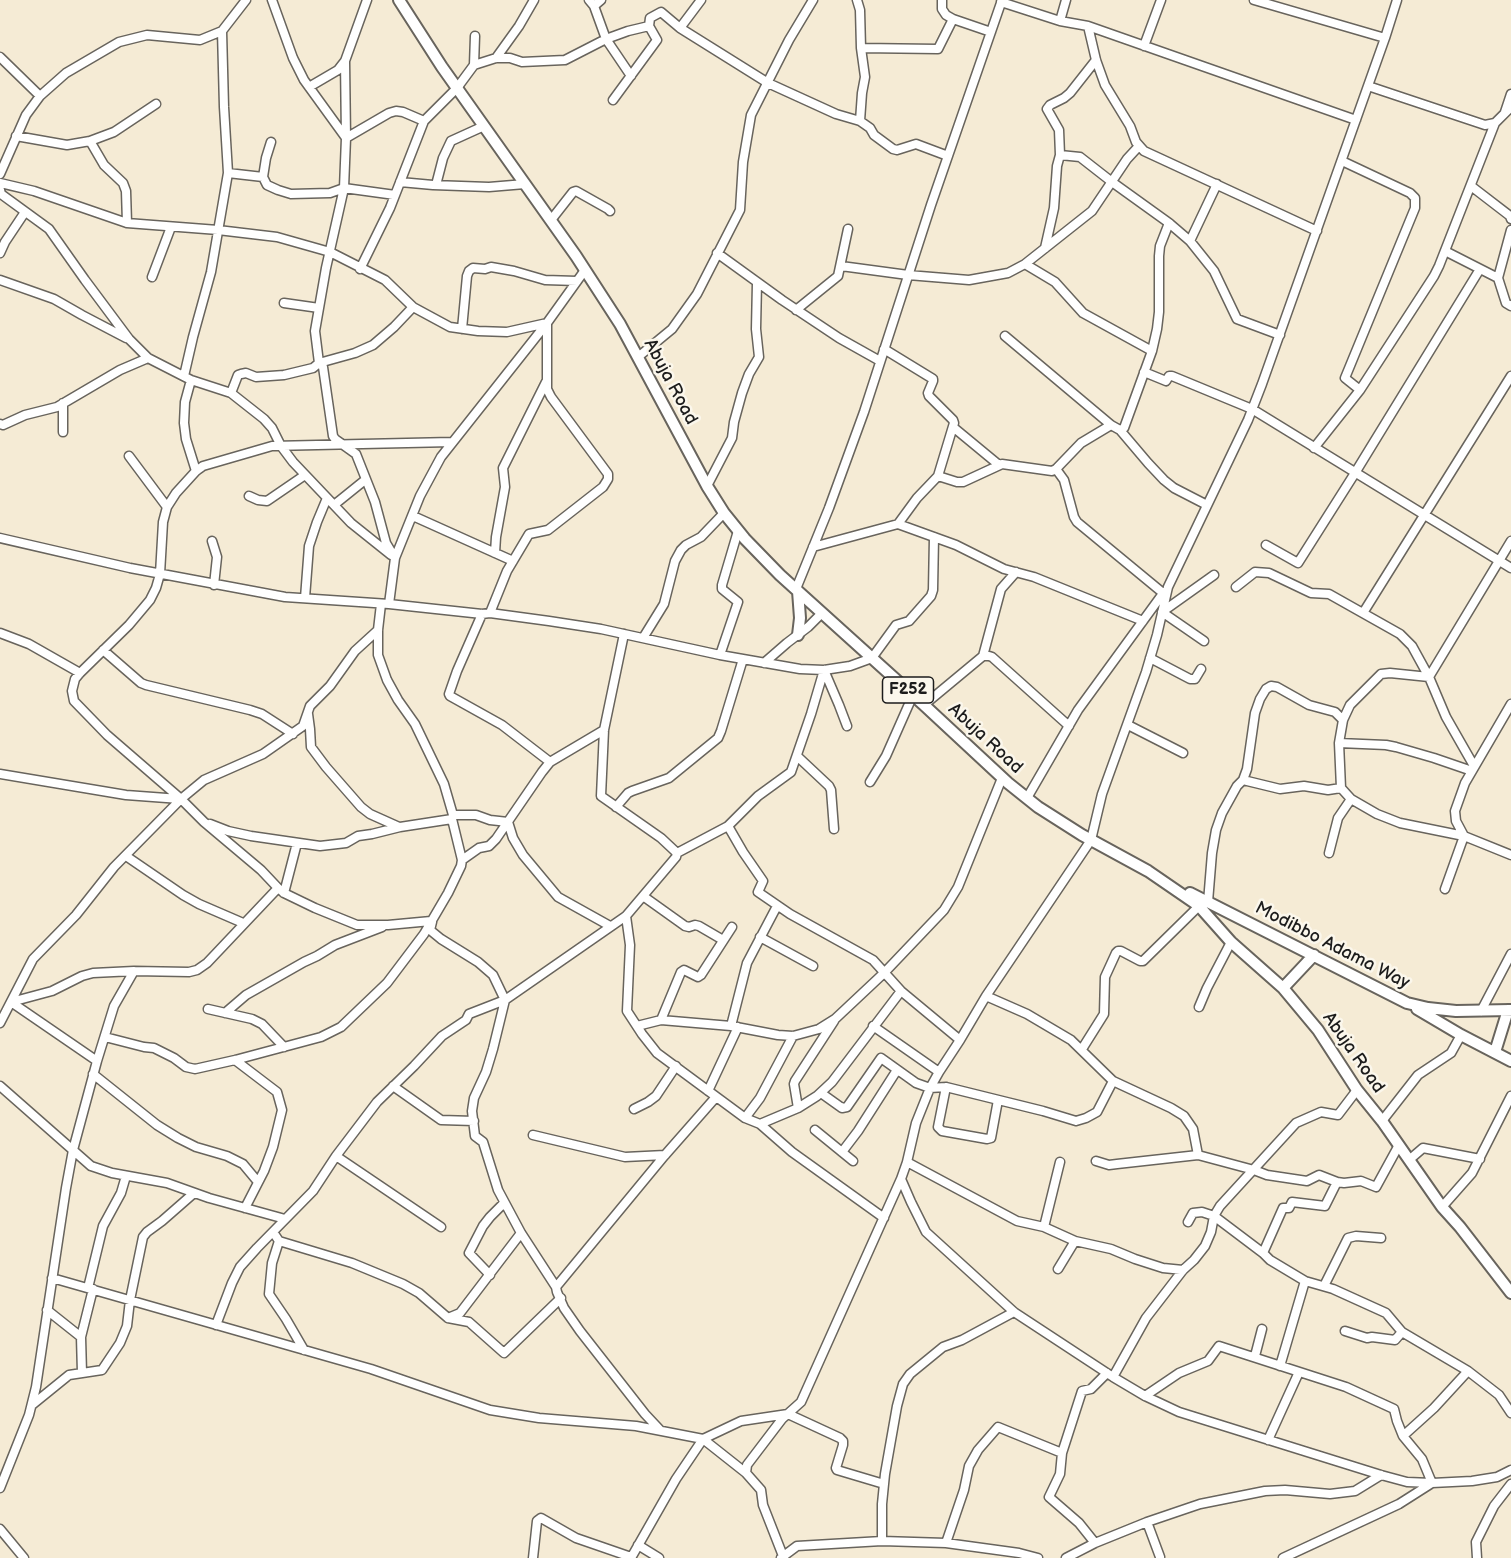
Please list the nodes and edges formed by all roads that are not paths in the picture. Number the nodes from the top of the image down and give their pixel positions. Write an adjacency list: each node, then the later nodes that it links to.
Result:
1 (246, 0): 21 (street)
2 (272, 0): 36 (street)
3 (367, 0): 31 (street)
4 (399, 0): 37 (main road, Abuja Road / F252)
5 (534, 0): 29 (street)
6 (701, 0): 20 (street)
7 (813, 0): 34 (street)
8 (857, 0): 27 (street)
9 (942, 0): 16 (street)
10 (1066, 0): 17 (street)
11 (1161, 0): 26 (street)
12 (1254, 0): 24 (street)
13 (1397, 0): 24 (street)
14 (1002, 1): 17 (street); 22 (street)
15 (595, 2): 25 (street)
16 (953, 19): 22 (street); 27 (street)
17 (1060, 21): 19 (street)
18 (649, 26): 20 (street); 25 (street); 33 (street)
19 (1088, 26): 26 (street); 30 (street)
20 (680, 28): 34 (street)
21 (222, 32): 39 (street); 56 (street)
22 (991, 32): 54 (street)
23 (475, 36): 32 (street)
24 (1385, 38): 35 (street)
25 (606, 39): 29 (street); 33 (street)
26 (1144, 46): 43 (street)
27 (861, 48): 45 (street)
28 (0, 57): 39 (street)
29 (496, 58): 32 (street)
30 (1096, 60): 52 (street); 53 (street)
31 (345, 61): 36 (street); 49 (street)
32 (474, 65): 37 (street)
33 (631, 76): 40 (street)
34 (768, 83): 45 (street); 84 (street)
35 (1368, 86): 43 (street); 46 (street)
36 (309, 87): 49 (street)
37 (457, 88): 44 (street); 47 (main road, Abuja Road / F252)
38 (1511, 94): 42 (street)
39 (40, 96): 48 (street)
40 (613, 100)
41 (156, 104): 50 (street)
42 (1508, 110): 46 (street)
43 (1356, 120): 55 (street)
44 (424, 121): 49 (street); 59 (street)
45 (860, 121): 54 (street)
46 (1495, 123): 65 (street)
47 (484, 126): 62 (main road, Abuja Road / F252); 64 (street)
48 (16, 136): 50 (street); 57 (street)
49 (346, 138): 66 (street)
50 (90, 141): 73 (street)
51 (271, 142): 58 (street)
52 (1139, 146): 60 (street); 63 (street)
53 (1060, 155): 60 (street); 81 (street)
54 (948, 156): 91 (street)
55 (1342, 161): 79 (street); 118 (street)
56 (228, 173): 58 (street); 76 (street)
57 (0, 174)
58 (263, 177): 66 (street)
59 (400, 182): 64 (street); 68 (street)
60 (1112, 182): 74 (street); 81 (street)
61 (0, 183): 73 (street)
62 (525, 184): 64 (street); 72 (main road, Abuja Road / F252)
63 (1217, 184): 79 (street); 80 (street)
64 (436, 185)
65 (1471, 186): 71 (street); 82 (street)
66 (344, 188): 68 (street); 83 (street)
67 (0, 190): 69 (street)
68 (395, 195): 88 (street)
69 (25, 212): 85 (street); 107 (street)
70 (609, 212): 72 (street)
71 (1511, 219)
72 (551, 220): 90 (main road, Abuja Road / F252)
73 (127, 223): 75 (street)
74 (1169, 223): 80 (street); 109 (street)
75 (171, 227): 76 (street); 92 (street)
76 (218, 230): 83 (street); 116 (street)
77 (848, 230): 87 (street)
78 (1511, 230): 93 (street)
79 (1317, 231): 105 (street)
80 (1190, 241): 105 (street)
81 (1045, 248): 86 (street)
82 (1445, 251): 89 (street); 118 (street)
83 (330, 252): 88 (street); 101 (street)
84 (717, 253): 96 (street); 110 (street)
85 (0, 254)
86 (1025, 264): 91 (street); 109 (street)
87 (841, 266): 91 (street); 102 (street)
88 (360, 268): 100 (street)
89 (1480, 269): 93 (street); 135 (street)
90 (585, 270): 95 (street); 110 (main road, Abuja Road / F252)
91 (908, 275): 108 (street)
92 (152, 277)
93 (1498, 278): 99 (street)
94 (0, 281): 97 (street); 107 (street)
95 (577, 281): 103 (street); 104 (street)
96 (757, 283): 102 (street); 139 (street)
97 (0, 290)
98 (284, 303): 101 (street)
99 (1511, 306)
100 (413, 307): 104 (street); 113 (street)
101 (319, 308): 113 (street)
102 (796, 310): 112 (street)
103 (547, 323): 104 (street); 117 (street); 127 (street)
104 (462, 329)
105 (1280, 335): 121 (street)
106 (1005, 336): 123 (street)
107 (129, 339): 111 (street)
108 (884, 349): 112 (street); 124 (street)
109 (1152, 351): 114 (street)
110 (638, 357): 139 (main road, Abuja Road / F252)
111 (148, 358): 116 (street); 120 (street)
112 (880, 361): 155 (street)
113 (319, 363): 119 (street); 128 (street)
114 (1144, 372): 121 (street); 125 (street)
115 (1511, 376): 146 (street)
116 (187, 378): 119 (street); 134 (street)
117 (546, 382): 156 (street); 159 (street)
118 (1360, 390): 130 (street)
119 (231, 393): 129 (street)
120 (63, 403): 122 (street); 126 (street)
121 (1252, 409): 130 (street); 143 (street)
122 (0, 424)
123 (1111, 425): 125 (street); 133 (street)
124 (953, 427): 132 (street); 137 (street)
125 (1120, 430): 143 (street)
126 (63, 432)
127 (452, 442): 128 (street); 147 (street)
128 (343, 445): 129 (street); 138 (street)
129 (281, 446): 134 (street); 136 (street)
130 (1314, 448): 135 (street)
131 (129, 456): 144 (street)
132 (999, 465): 133 (street); 137 (street)
133 (1056, 469): 167 (street)
134 (196, 471): 144 (street)
135 (1355, 473): 146 (street); 154 (street)
136 (305, 475): 140 (street); 141 (street)
137 (938, 476): 148 (street)
138 (365, 480): 142 (street); 157 (street)
139 (707, 486): 145 (main road, Abuja Road / F252)
140 (249, 496)
141 (327, 498): 142 (street); 168 (street)
142 (334, 505): 157 (street)
143 (1207, 505): 167 (street)
144 (167, 507): 162 (street)
145 (724, 513): 149 (main road, Abuja Road / F252); 179 (street)
146 (1425, 515): 158 (street); 173 (street)
147 (413, 516): 156 (street); 157 (street)
148 (898, 524): 150 (street); 155 (street)
149 (738, 531): 166 (main road, Abuja Road / F252); 182 (street)
150 (934, 537): 161 (street); 184 (street)
151 (0, 538): 162 (street)
152 (212, 541): 164 (street)
153 (1511, 541): 158 (street)
154 (1266, 545)
155 (813, 547): 166 (street)
156 (495, 553): 159 (street)
157 (396, 558): 169 (street)
158 (1499, 560): 160 (street); 191 (street)
159 (513, 561): 172 (street)
160 (1511, 568)
161 (1016, 572): 174 (street); 183 (street)
162 (160, 574): 164 (street); 181 (street)
163 (1214, 575): 170 (street)
164 (214, 585): 168 (street)
165 (1236, 587): 173 (street)
166 (797, 590): 171 (main road, Abuja Road / F252); 178 (main road)
167 (1166, 590): 170 (street); 174 (street)
168 (305, 598): 169 (street)
169 (385, 604): 172 (street); 175 (street)
170 (1162, 612): 180 (street); 185 (street)
171 (822, 613): 178 (street); 184 (main road, Abuja Road / F252)
172 (486, 614): 177 (street); 205 (street)
173 (1363, 614): 191 (street)
174 (1143, 621): 199 (street)
175 (378, 630): 195 (street); 216 (street)
176 (0, 633): 190 (street)
177 (624, 634): 179 (street); 200 (street)
178 (798, 635): 187 (street)
179 (643, 638): 182 (street)
180 (1204, 641)
181 (104, 650): 190 (street); 201 (street)
182 (720, 655): 186 (street)
183 (983, 656): 194 (street); 199 (street)
184 (872, 658): 189 (street); 192 (main road, Abuja Road / F252)
185 (1150, 658): 188 (street); 197 (street)
186 (743, 659): 187 (street); 215 (street)
187 (764, 663): 189 (street)
188 (1201, 669)
189 (824, 670): 198 (street); 204 (street)
190 (80, 673): 213 (street)
191 (1429, 677): 196 (street); 206 (street)
192 (913, 695): 194 (main road, Abuja Road / F252); 210 (street)
193 (1511, 704): 206 (street)
194 (924, 705): 208 (main road, Abuja Road / F252)
195 (308, 712): 201 (street); 220 (street)
196 (1343, 720): 202 (street); 209 (street)
197 (1128, 725): 203 (street); 223 (street)
198 (847, 726)
199 (1069, 726): 212 (street)
200 (604, 730): 205 (street); 215 (street)
201 (293, 734): 213 (street)
202 (1339, 743): 206 (street); 211 (street)
203 (1183, 753)
204 (797, 756): 219 (street); 221 (street)
205 (550, 762): 218 (street)
206 (1473, 768): 222 (street)
207 (0, 774): 213 (street)
208 (1002, 778): 212 (main road, Abuja Road / F252); 248 (street)
209 (1243, 780): 211 (street); 233 (street)
210 (870, 782)
211 (1341, 788): 214 (street)
212 (1027, 798): 223 (main road, Abuja Road / F252)
213 (181, 799): 217 (street); 228 (street)
214 (1351, 799): 222 (street); 226 (street)
215 (616, 807): 225 (street)
216 (453, 818): 218 (street); 220 (street); 229 (street)
217 (204, 822): 224 (street); 231 (street)
218 (508, 822): 229 (street); 239 (street)
219 (728, 826): 225 (street); 234 (street)
220 (400, 827): 224 (street)
221 (834, 829)
222 (1464, 836): 227 (street); 230 (street)
223 (1091, 840): 233 (main road, Abuja Road / F252); 251 (street)
224 (297, 843): 231 (street)
225 (677, 853): 232 (street)
226 (1329, 853)
227 (1511, 855)
228 (126, 856): 237 (street); 253 (street)
229 (462, 860): 236 (street)
230 (1445, 889)
231 (281, 890): 237 (street); 238 (street)
232 (643, 896): 235 (street); 242 (street)
233 (1203, 904): 243 (main road, Abuja Road / F252); 245 (main road, Modibbo Adama Way); 271 (street)
234 (777, 906): 241 (street); 248 (street)
235 (626, 916): 239 (street); 263 (street)
236 (432, 921): 238 (street); 252 (street); 270 (street)
237 (243, 923): 247 (street)
238 (388, 925): 259 (street)
239 (610, 926): 252 (street)
240 (732, 927): 242 (street)
241 (760, 938): 246 (street); 264 (street)
242 (723, 940): 261 (street)
243 (1231, 942): 249 (main road, Abuja Road / F252); 255 (street)
244 (1511, 954): 258 (street)
245 (1314, 955): 249 (main road); 254 (main road, Modibbo Adama Way)
246 (813, 966)
247 (134, 971): 253 (street); 268 (street)
248 (884, 973): 250 (street); 260 (street)
249 (1283, 988): 285 (main road, Abuja Road / F252)
250 (901, 991): 265 (street); 269 (street)
251 (986, 996): 269 (street); 271 (street)
252 (505, 1000): 282 (street); 294 (street)
253 (12, 1002): 262 (street); 274 (street)
254 (1407, 1003): 258 (main road, Modibbo Adama Way); 266 (main road)
255 (1199, 1007)
256 (208, 1009): 259 (street)
257 (1509, 1010): 258 (main road, Modibbo Adama Way); 272 (main road)
258 (1481, 1011)
259 (225, 1013): 270 (street)
260 (835, 1019): 267 (street); 292 (street)
261 (661, 1020): 263 (street); 264 (street)
262 (0, 1023)
263 (637, 1026): 276 (street)
264 (735, 1026): 267 (street); 286 (street)
265 (873, 1026): 278 (street); 287 (street)
266 (1461, 1035): 272 (main road); 295 (street)
267 (793, 1036): 293 (street)
268 (105, 1037): 273 (street); 274 (street)
269 (960, 1040): 278 (street)
270 (284, 1047): 273 (street)
271 (1082, 1049): 280 (street)
272 (1495, 1052): 275 (main road)
273 (235, 1060): 314 (street)
274 (97, 1061): 279 (street)
275 (1511, 1061)
276 (676, 1066): 286 (street); 291 (street)
277 (897, 1070): 284 (street); 287 (street); 301 (street)
278 (939, 1072): 284 (street)
279 (93, 1074): 300 (street); 314 (street)
280 (1113, 1081): 290 (street); 303 (street)
281 (0, 1086): 300 (street)
282 (393, 1086): 294 (street); 304 (street)
283 (946, 1087): 284 (street); 290 (street); 290 (street)
284 (930, 1088): 309 (street)
285 (1357, 1090): 295 (main road, Abuja Road / F252); 311 (street)
286 (708, 1091): 289 (street)
287 (821, 1093): 292 (street)
288 (1511, 1096): 305 (street)
289 (716, 1097): 293 (street); 302 (street)
290 (998, 1100)
291 (634, 1108)
292 (798, 1108): 296 (street)
293 (745, 1118): 296 (street)
294 (474, 1121): 317 (street)
295 (1382, 1121): 299 (main road, Abuja Road / F252)
296 (760, 1124): 321 (street)
297 (816, 1130): 301 (street)
298 (534, 1135): 302 (street)
299 (1399, 1145): 306 (main road, Abuja Road / F252); 315 (street)
300 (73, 1150): 312 (street); 335 (street)
301 (842, 1152): 307 (street)
302 (665, 1155): 338 (street)
303 (1198, 1155): 308 (street); 311 (street)
304 (336, 1156): 322 (street); 324 (street)
305 (1480, 1158): 306 (street); 318 (street)
306 (1409, 1160): 318 (main road, Abuja Road / F252)
307 (853, 1161)
308 (1096, 1161)
309 (907, 1162): 313 (street); 325 (street)
310 (1060, 1162): 325 (street)
311 (1254, 1170): 315 (street); 320 (street)
312 (126, 1176): 316 (street); 339 (street)
313 (901, 1179): 321 (street); 344 (street)
314 (258, 1182): 319 (street)
315 (1337, 1182): 331 (street)
316 (194, 1193): 319 (street); 342 (street)
317 (504, 1203): 327 (street); 334 (street)
318 (1442, 1207): 340 (main road, Abuja Road / F252)
319 (245, 1208): 322 (street)
320 (1214, 1216): 323 (street); 331 (street); 333 (street)
321 (884, 1218): 361 (street)
322 (285, 1219): 326 (street)
323 (1188, 1222)
324 (441, 1227)
325 (1044, 1227): 330 (street)
326 (273, 1232): 329 (street); 346 (street)
327 (521, 1233): 334 (street); 338 (street)
328 (1381, 1238): 337 (street)
329 (279, 1240): 345 (street); 351 (street)
330 (1075, 1241): 332 (street); 333 (street)
331 (1263, 1253): 336 (street)
332 (1058, 1269)
333 (1183, 1270): 357 (street)
334 (490, 1275): 345 (street)
335 (52, 1278): 339 (street); 343 (street)
336 (1305, 1281): 337 (street); 353 (street)
337 (1324, 1286): 349 (street)
338 (556, 1287): 341 (street)
339 (90, 1289): 342 (street); 350 (street)
340 (1511, 1293)
341 (561, 1298): 345 (street); 362 (street)
342 (130, 1300): 346 (street); 356 (street)
343 (47, 1310): 350 (street); 359 (street)
344 (1014, 1312): 357 (street); 371 (street)
345 (448, 1318)
346 (216, 1325): 351 (street)
347 (1262, 1329): 352 (street)
348 (1345, 1331): 349 (street)
349 (1402, 1332): 354 (street)
350 (81, 1337): 356 (street)
351 (304, 1350): 362 (street)
352 (1255, 1356): 353 (street); 358 (street)
353 (1280, 1366): 355 (street)
354 (1468, 1371): 360 (street); 363 (street)
355 (1299, 1372): 363 (street); 365 (street)
356 (81, 1373): 359 (street)
357 (1110, 1375): 358 (street); 366 (street)
358 (1145, 1396): 365 (street)
359 (32, 1405): 373 (street)
360 (1511, 1413)
361 (788, 1414): 364 (street); 368 (street); 371 (street)
362 (660, 1430): 364 (street)
363 (1403, 1436): 370 (street)
364 (702, 1439): 368 (street); 379 (street)
365 (1268, 1440): 369 (street)
366 (1062, 1453): 377 (street); 378 (street)
367 (1511, 1470): 370 (street)
368 (746, 1473): 380 (street)
369 (1380, 1475): 370 (street); 374 (street)
370 (1431, 1483): 388 (street)
371 (884, 1484): 376 (street)
372 (1511, 1484): 389 (street)
373 (0, 1488)
374 (1147, 1522): 377 (street); 381 (street)
375 (0, 1530): 382 (street)
376 (882, 1540): 378 (street); 380 (street)
377 (1095, 1542): 387 (street)
378 (946, 1543): 386 (street)
379 (638, 1545): 384 (street); 385 (street)
380 (782, 1557)
381 (1160, 1557)
382 (24, 1558)
383 (533, 1558): 384 (street)
384 (631, 1558)
385 (659, 1558)
386 (1038, 1558)
387 (1066, 1558)
388 (1283, 1558)
389 (1477, 1558)

